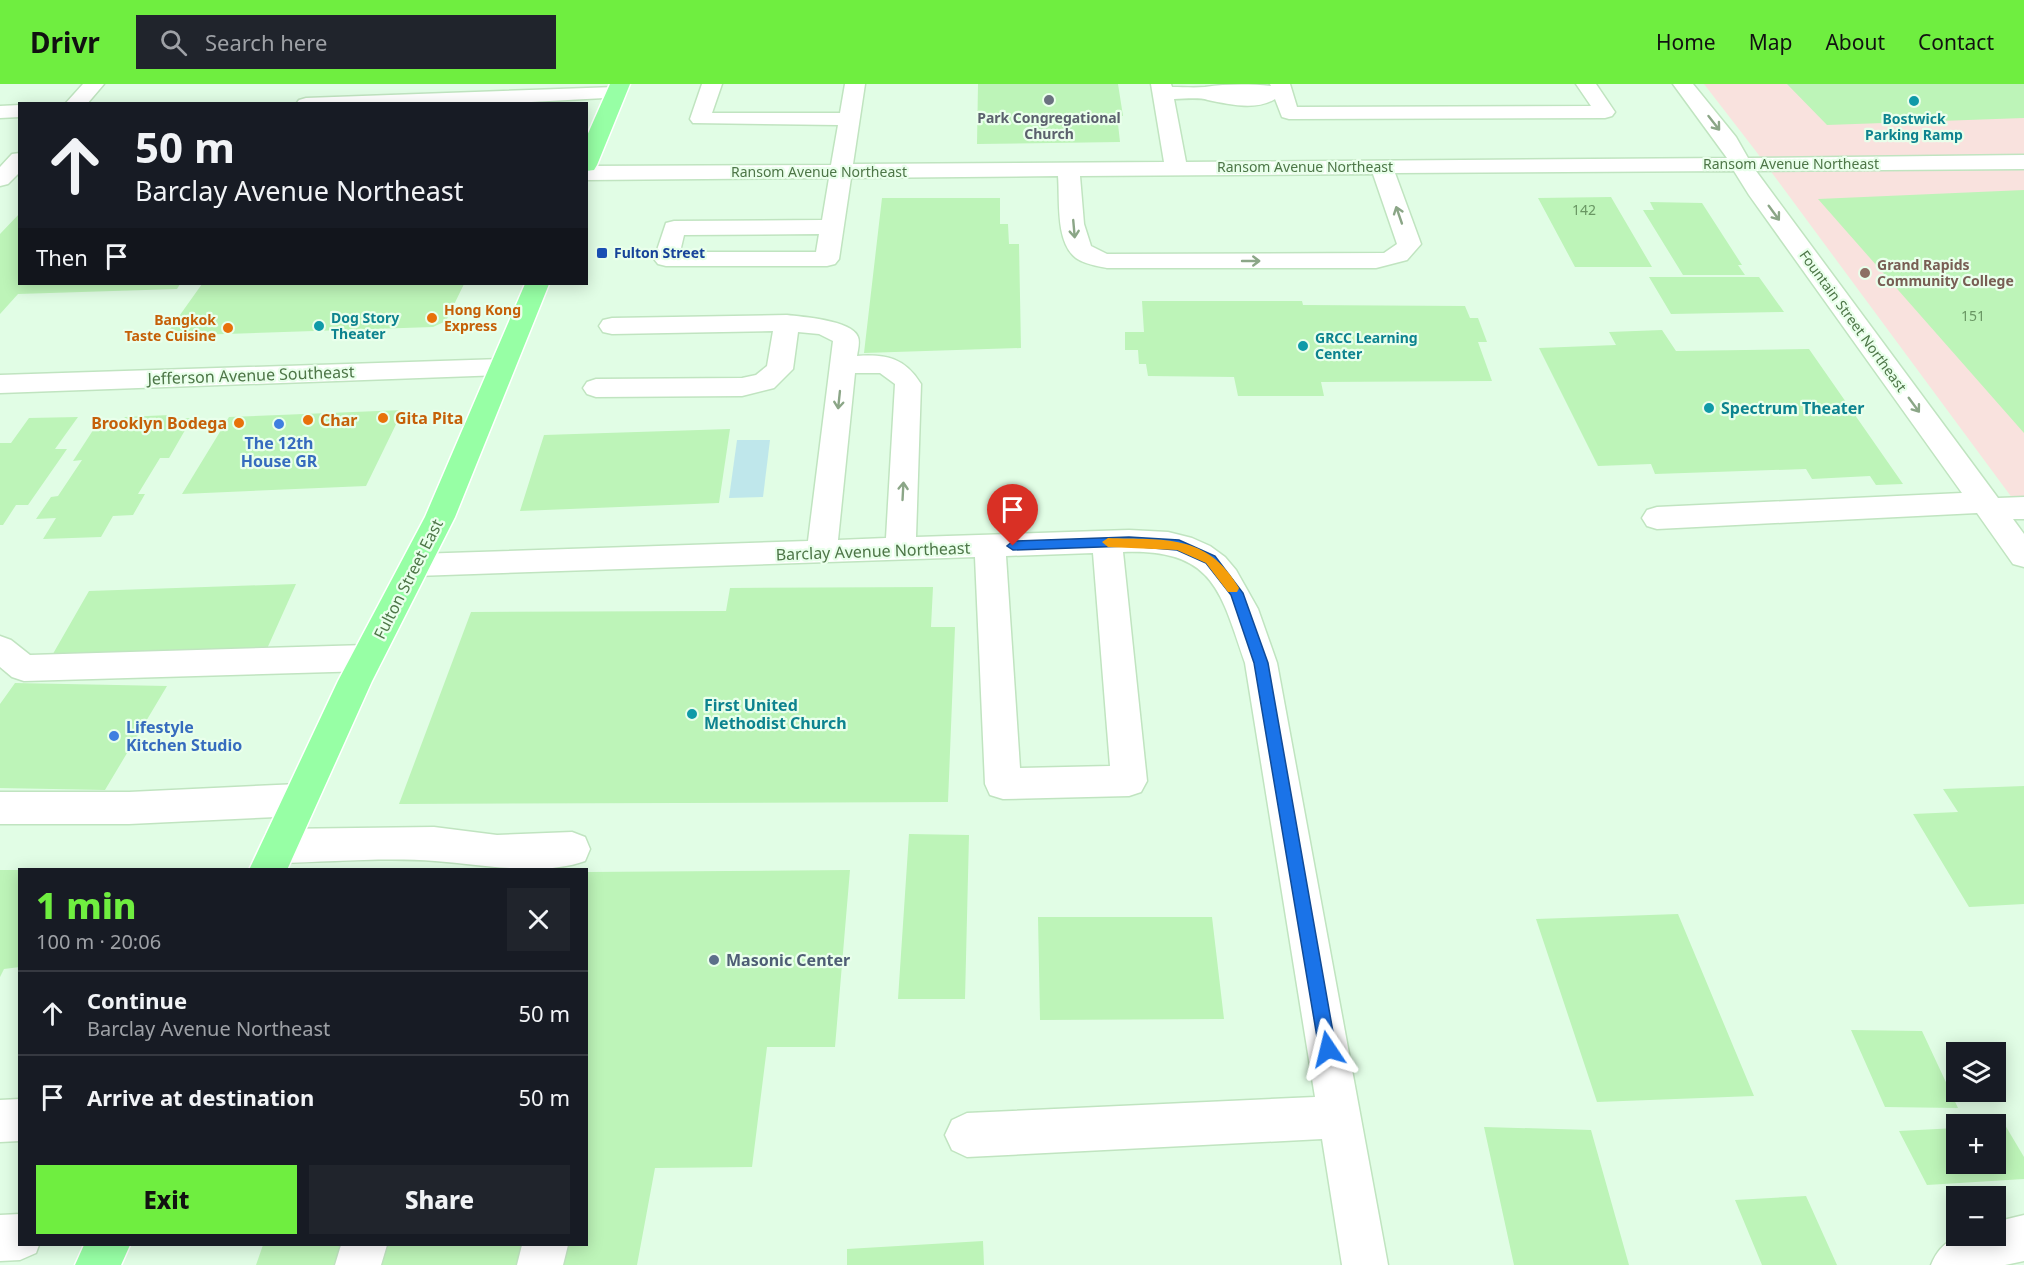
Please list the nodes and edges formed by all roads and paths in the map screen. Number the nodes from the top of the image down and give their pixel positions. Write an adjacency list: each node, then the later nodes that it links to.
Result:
1 (94, 84): 10 (street)
2 (338, 84): 11 (street)
3 (712, 84): 15 (street)
4 (855, 84): 15 (street)
5 (1586, 84): 9 (street)
6 (1683, 84): 19 (street, Fountain Street Northeast, one-way to 19)
7 (618, 88): 12 (street); 16 (main road)
8 (1162, 88): 9 (street); 21 (street)
9 (1278, 90)
10 (77, 102)
11 (325, 102)
12 (344, 102)
13 (18, 111): 14 (street)
14 (0, 112)
15 (849, 119): 24 (street)
16 (588, 160)
17 (18, 161): 25 (street)
18 (2024, 162): 19 (street, Ransom Avenue Northeast)
19 (1742, 164): 20 (street, Ransom Avenue Northeast); 34 (street, Fountain Street Northeast, one-way to 34)
20 (1382, 167): 21 (street, Ransom Avenue Northeast); 22 (street, one-way to 20)
21 (1176, 168): 22 (street, Ransom Avenue Northeast)
22 (1069, 171): 24 (street, Ransom Avenue Northeast)
23 (588, 172): 24 (street, Ransom Avenue Northeast)
24 (841, 172): 26 (street)
25 (0, 179)
26 (832, 227): 26 (street)
27 (537, 285): 31 (main road, Fulton Street East)
28 (787, 323): 29 (street); 30 (street); 33 (street)
29 (612, 326)
30 (843, 365): 39 (street, one-way to 30); 40 (street, one-way to 40)
31 (502, 367): 32 (street, Jefferson Avenue Southeast); 42 (main road, Fulton Street East)
32 (0, 384)
33 (596, 388)
34 (1987, 505): 35 (street); 36 (street); 41 (street, Fountain Street Northeast)
35 (2024, 508)
36 (1658, 518)
37 (1107, 542): 38 (street, Barclay Avenue Northeast); 38 (street); 49 (street, Barclay Avenue Northeast)
38 (990, 546): 39 (street, Barclay Avenue Northeast)
39 (900, 550): 40 (street, Barclay Avenue Northeast)
40 (822, 552): 42 (street, Barclay Avenue Northeast)
41 (2024, 556)
42 (416, 565): 44 (main road, Fulton Street East)
43 (0, 649): 44 (street)
44 (367, 658): 45 (main road, Fulton Street East)
45 (299, 800): 46 (street); 48 (main road, Fulton Street East)
46 (0, 808)
47 (572, 849): 48 (street)
48 (274, 858)
49 (1339, 1117): 52 (street); 62 (street, Barclay Avenue Northeast)
50 (18, 1120): 51 (street)
51 (0, 1121)
52 (967, 1135)
53 (18, 1237): 54 (street)
54 (0, 1238)
55 (2024, 1239): 63 (street)
56 (107, 1246): 59 (main road)
57 (364, 1246): 60 (street)
58 (545, 1246): 61 (street)
59 (98, 1265)
60 (358, 1265)
61 (540, 1265)
62 (1365, 1265)
63 (1954, 1265)

